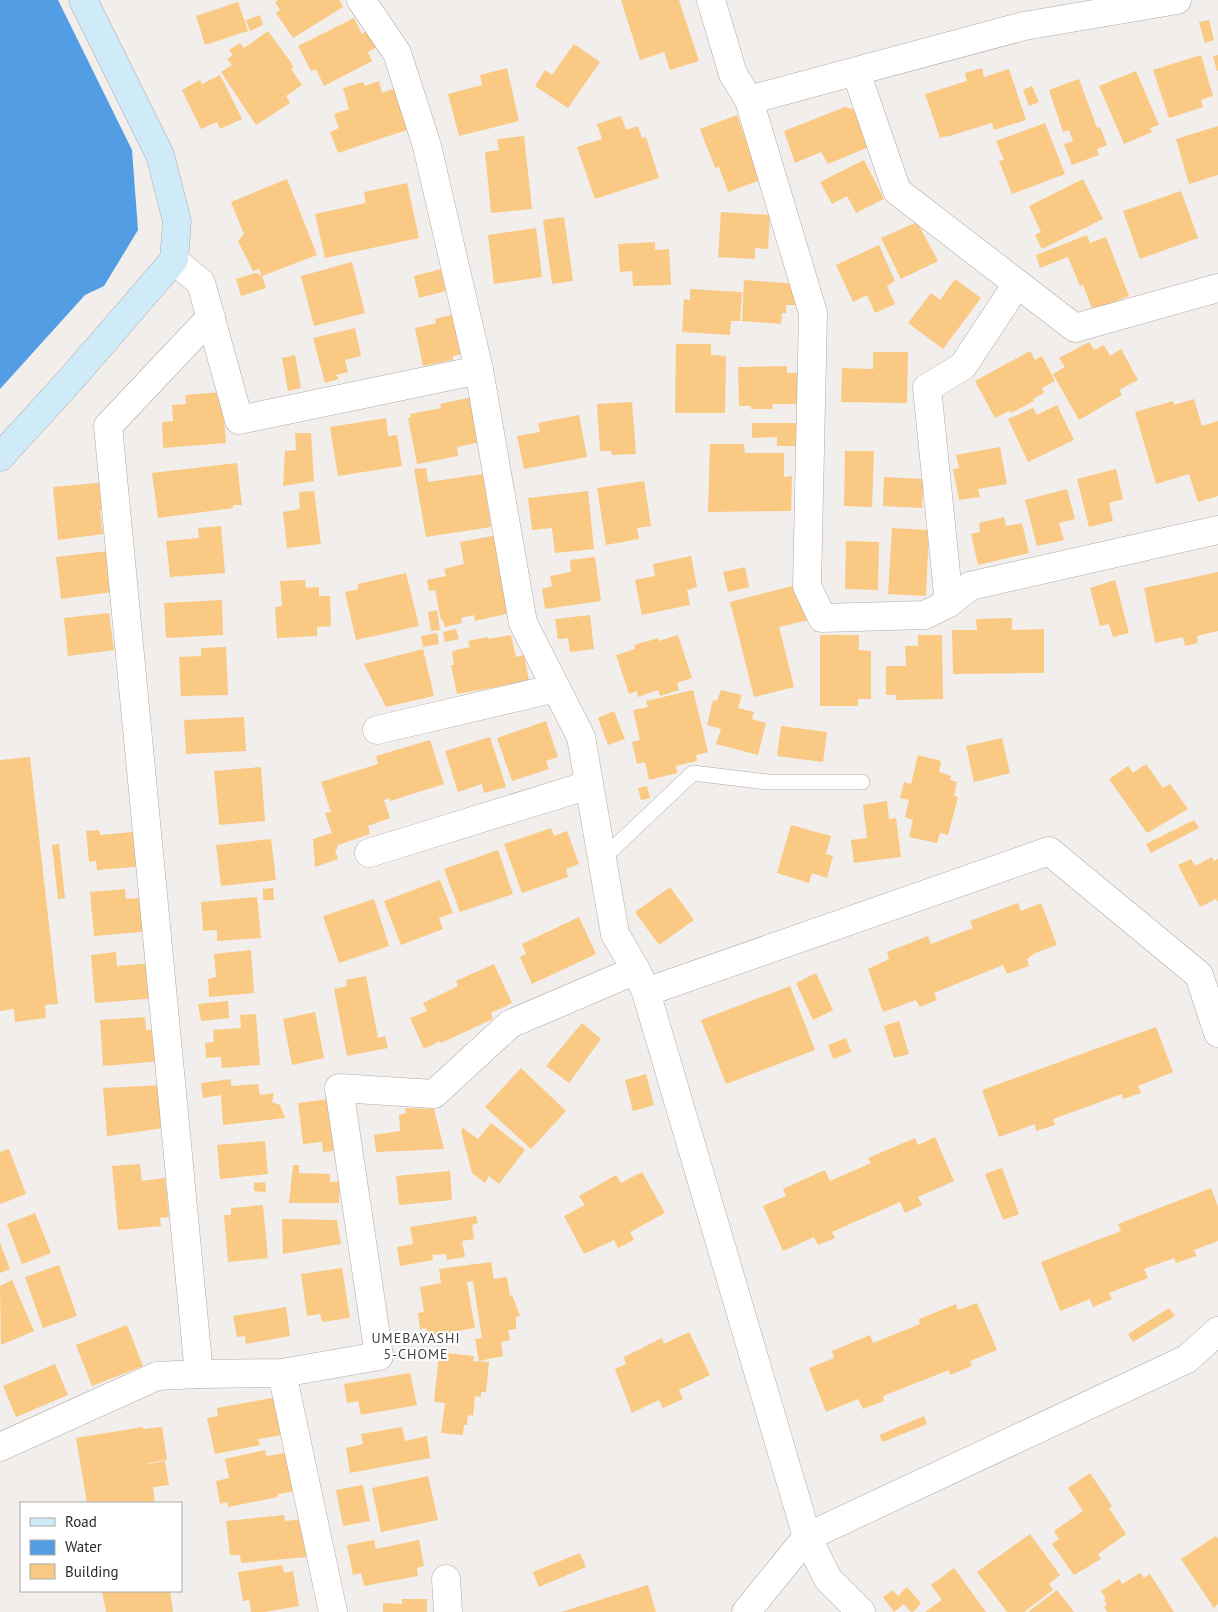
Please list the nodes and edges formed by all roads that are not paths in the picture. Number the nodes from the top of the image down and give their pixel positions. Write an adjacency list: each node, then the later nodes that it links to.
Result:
1 (83, 0): 7 (street)
2 (361, 0): 11 (street)
3 (711, 0): 6 (street)
4 (1177, 0): 5 (street)
5 (856, 72): 6 (street); 8 (street)
6 (749, 100): 14 (street)
7 (174, 260): 10 (street); 12 (street)
8 (1017, 284): 9 (street); 14 (street)
9 (1218, 288)
10 (211, 317): 11 (street); 25 (street)
11 (479, 370): 15 (street)
12 (0, 457)
13 (1218, 530): 14 (street)
14 (949, 603)
15 (556, 688): 16 (street); 18 (street)
16 (377, 730)
17 (862, 782): 20 (lane)
18 (590, 785): 19 (street); 20 (street)
19 (369, 853)
20 (602, 859): 21 (street)
21 (641, 981): 22 (street); 24 (street); 27 (street)
22 (1218, 1033)
23 (1218, 1331): 27 (street)
24 (282, 1373): 25 (street); 29 (street)
25 (198, 1374): 26 (street)
26 (0, 1446)
27 (807, 1537): 31 (street); 32 (street)
28 (446, 1579): 30 (street)
29 (333, 1612)
30 (448, 1612)
31 (746, 1612)
32 (861, 1612)

